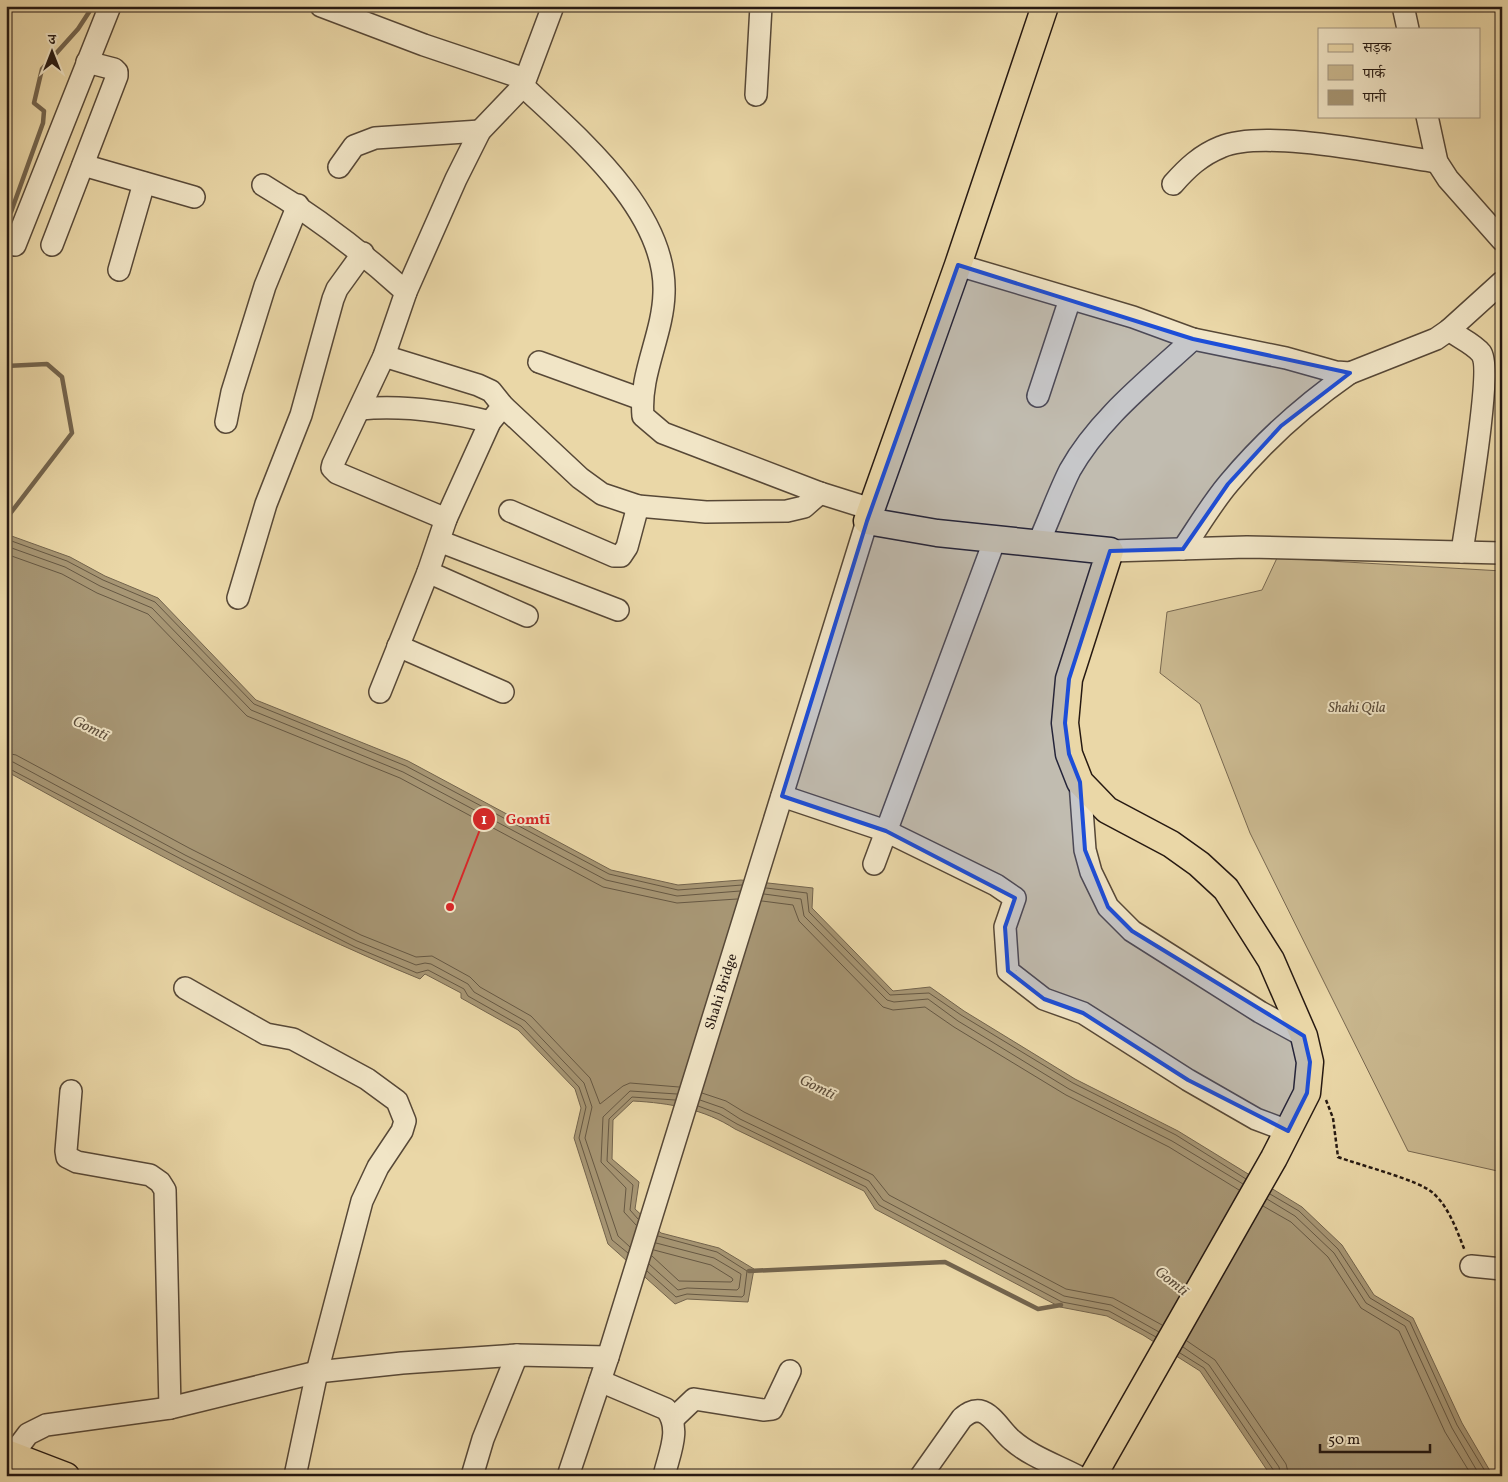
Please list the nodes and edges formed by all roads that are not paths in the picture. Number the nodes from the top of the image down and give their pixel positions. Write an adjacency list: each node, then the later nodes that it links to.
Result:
1 (110, 6): 8 (street)
2 (321, 6): 9 (street)
3 (553, 6): 9 (street)
4 (761, 6): 10 (street)
5 (1046, 6): 25 (main road)
6 (1403, 6): 7 (street)
7 (1408, 28)
8 (88, 62): 14 (street); 22 (street)
9 (524, 82): 12 (street); 36 (street)
10 (756, 95)
11 (1427, 118): 13 (street)
12 (480, 130): 15 (street); 28 (street)
13 (1437, 162): 17 (street); 21 (street)
14 (83, 165): 16 (street); 23 (street)
15 (339, 166)
16 (144, 183): 19 (street); 26 (street)
17 (1173, 184)
18 (263, 185): 20 (street)
19 (194, 197)
20 (298, 205): 24 (street); 39 (street)
21 (1502, 240)
22 (16, 245)
23 (52, 245)
24 (363, 253): 28 (street); 53 (street)
25 (958, 265): 29 (street); 43 (main road)
26 (119, 270)
27 (1502, 282): 30 (street)
28 (406, 292): 32 (street)
29 (1070, 299): 31 (street); 35 (street)
30 (1449, 330): 34 (street); 50 (street)
31 (1193, 339): 34 (street); 47 (street)
32 (384, 356): 37 (street); 38 (street)
33 (539, 362): 36 (street)
34 (1350, 372): 48 (street)
35 (1038, 396)
36 (642, 399): 40 (street)
37 (360, 409): 38 (street); 44 (street)
38 (496, 414): 41 (street); 44 (street)
39 (226, 422)
40 (820, 493): 41 (street); 43 (street)
41 (638, 506): 42 (street)
42 (510, 511)
43 (869, 515): 45 (main road); 60 (street, Shahi Bridge)
44 (446, 519): 46 (street)
45 (994, 539): 47 (main road); 61 (street)
46 (439, 541): 52 (street); 54 (street)
47 (1038, 544): 49 (main road)
48 (1183, 549): 49 (street); 50 (street)
49 (1110, 551): 59 (main road)
50 (1462, 552): 51 (street)
51 (1502, 552)
52 (428, 572): 55 (street); 56 (street)
53 (238, 598)
54 (618, 610)
55 (527, 616)
56 (398, 646): 57 (street); 58 (street)
57 (380, 692)
58 (503, 692)
59 (1080, 782): 64 (main road); 64 (street)
60 (782, 796): 61 (street); 70 (street, Shahi Bridge)
61 (886, 830): 62 (street); 66 (street)
62 (874, 864)
63 (185, 988): 71 (street)
64 (1304, 1036): 66 (main road)
65 (71, 1091): 74 (street)
66 (1288, 1131): 84 (main road)
67 (1472, 1266): 68 (street)
68 (1502, 1269)
69 (518, 1355): 70 (street); 71 (street); 79 (street)
70 (608, 1357): 73 (street, Shahi Bridge)
71 (317, 1372): 74 (street); 78 (street)
72 (790, 1372): 75 (street)
73 (600, 1382): 75 (street); 80 (street, Shahi Bridge)
74 (170, 1408): 76 (street)
75 (674, 1418): 81 (street)
76 (10, 1453): 77 (main road)
77 (66, 1476)
78 (295, 1476)
79 (472, 1476)
80 (568, 1476)
81 (664, 1476)
82 (921, 1476): 83 (street)
83 (1078, 1476)
84 (1093, 1476)

